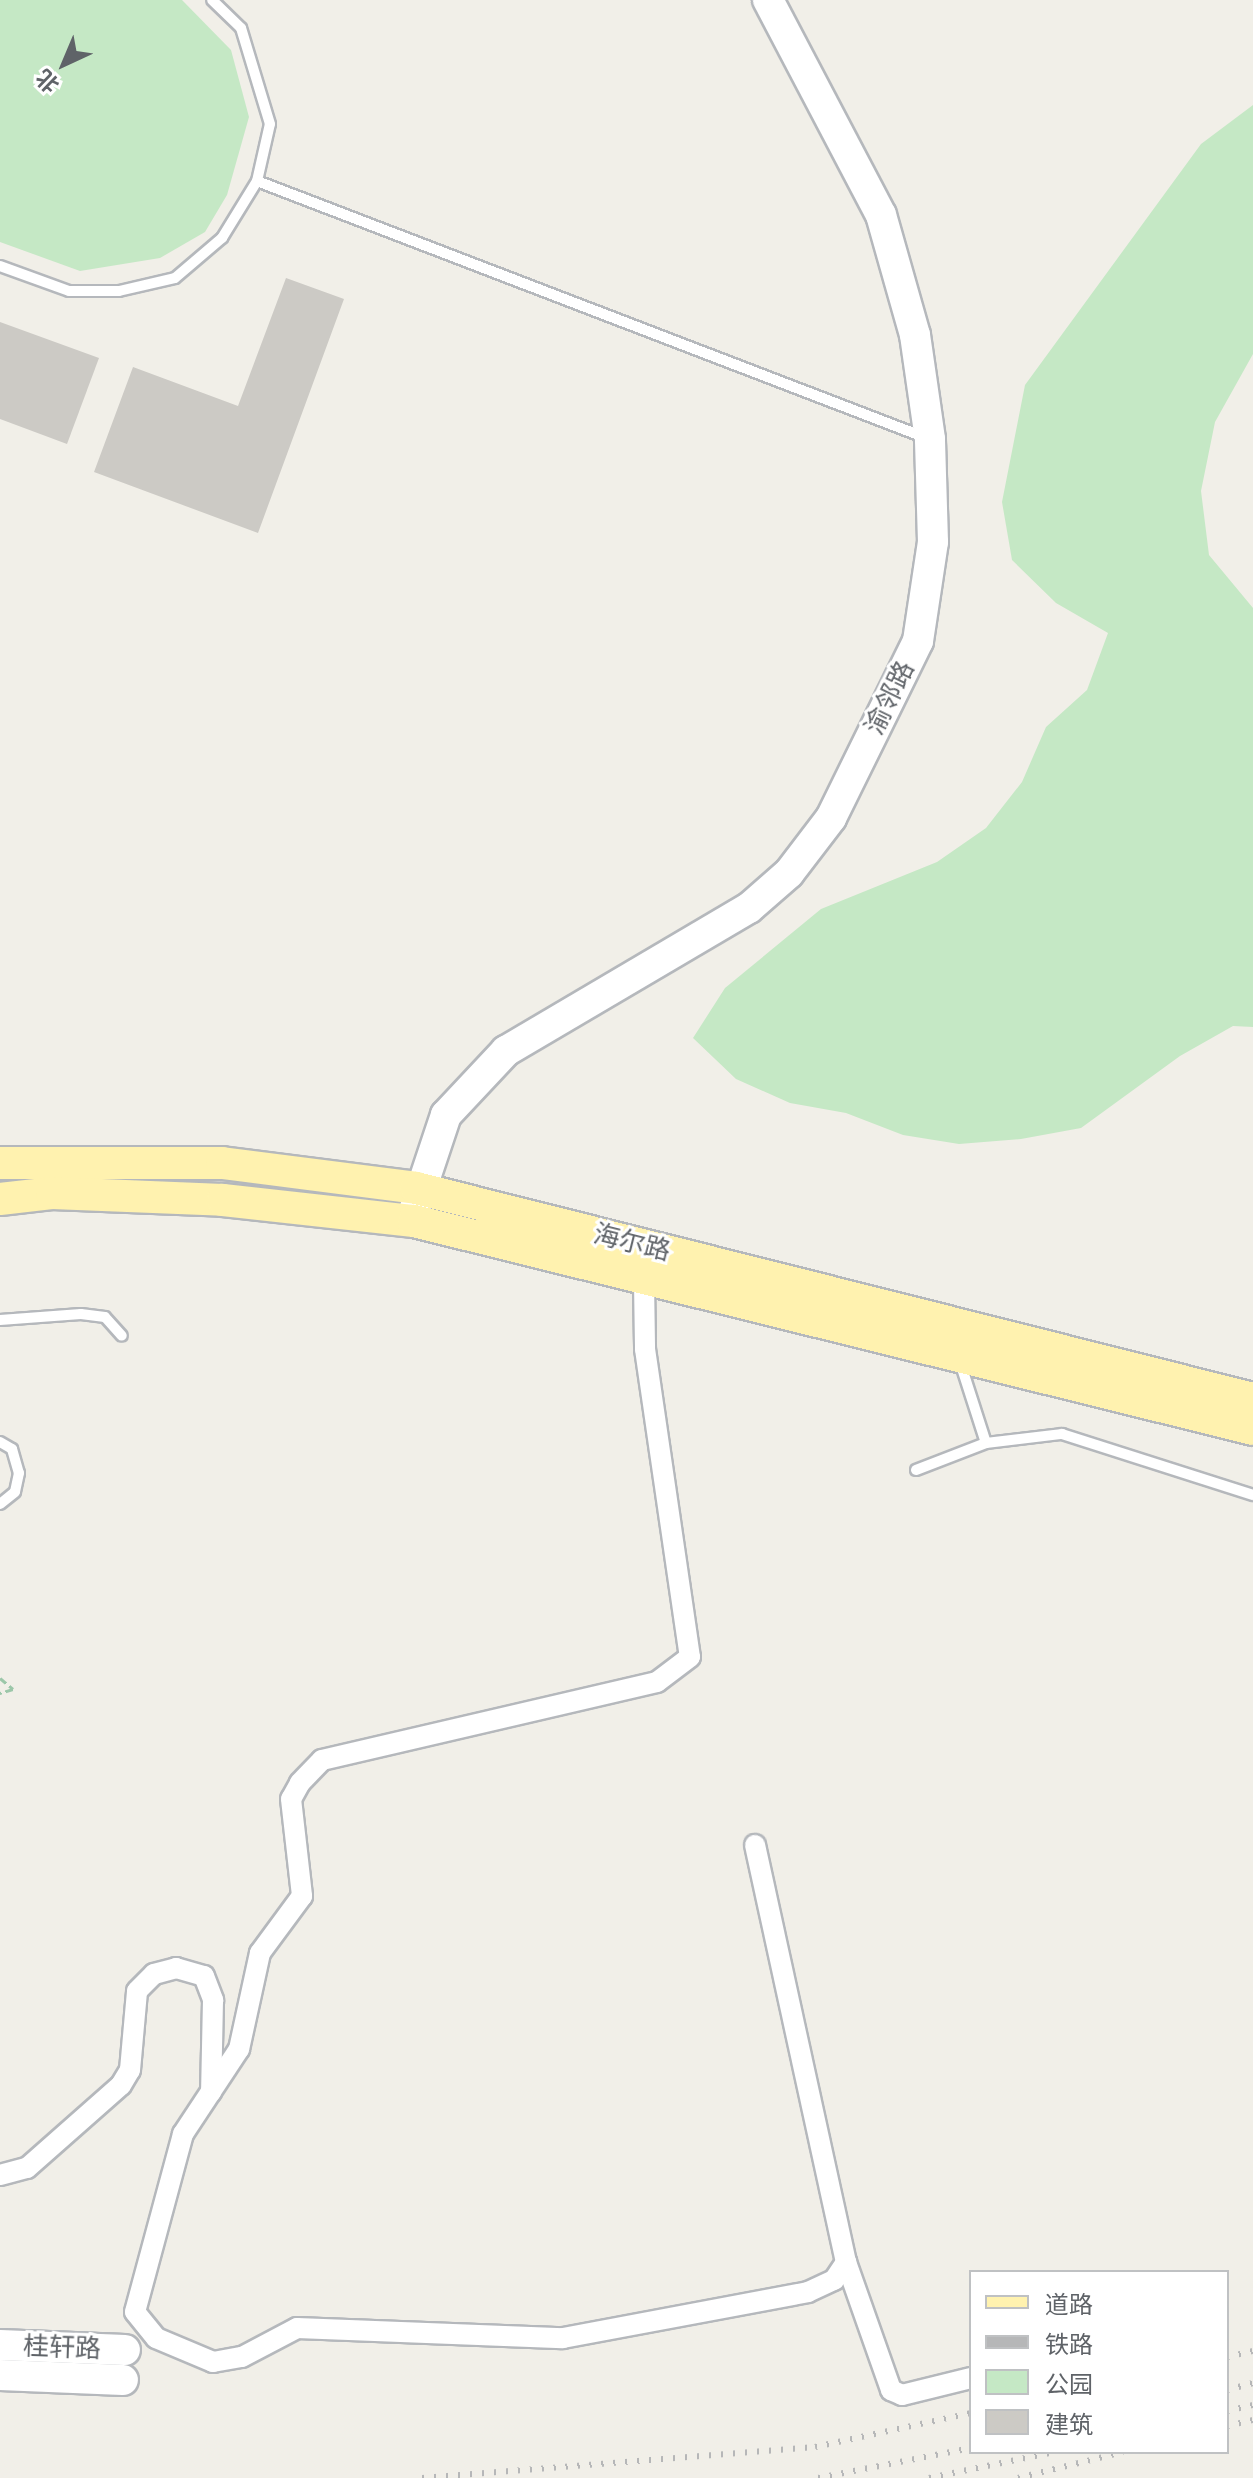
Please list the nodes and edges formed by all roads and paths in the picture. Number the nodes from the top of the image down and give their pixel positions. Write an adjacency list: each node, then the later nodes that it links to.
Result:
1 (212, 0): 3 (lane)
2 (768, 0): 5 (main road, 渝邻路)
3 (257, 181): 4 (lane); 5 (lane)
4 (0, 266)
5 (930, 439): 7 (main road, 渝邻路)
6 (0, 1163): 7 (main road, 海尔路)
7 (416, 1188): 9 (main road, 渝邻路); 14 (main road, 海尔路)
8 (0, 1199): 9 (main road, 海尔路)
9 (414, 1221): 10 (main road, 海尔路)
10 (644, 1282): 13 (main road, 海尔路); 24 (street)
11 (0, 1320): 12 (lane)
12 (122, 1336)
13 (960, 1362): 15 (main road, 海尔路); 17 (lane)
14 (1253, 1399)
15 (1253, 1429)
16 (0, 1442): 20 (lane)
17 (986, 1443): 18 (lane); 19 (lane)
18 (916, 1470)
19 (1253, 1495)
20 (0, 1504)
21 (0, 1678): 22 (path)
22 (0, 1693)
23 (755, 1845): 26 (street)
24 (211, 2092): 25 (street); 26 (street)
25 (0, 2175)
26 (846, 2262): 29 (street)
27 (0, 2345): 28 (main road, 桂轩路)
28 (0, 2375)
29 (969, 2378)

